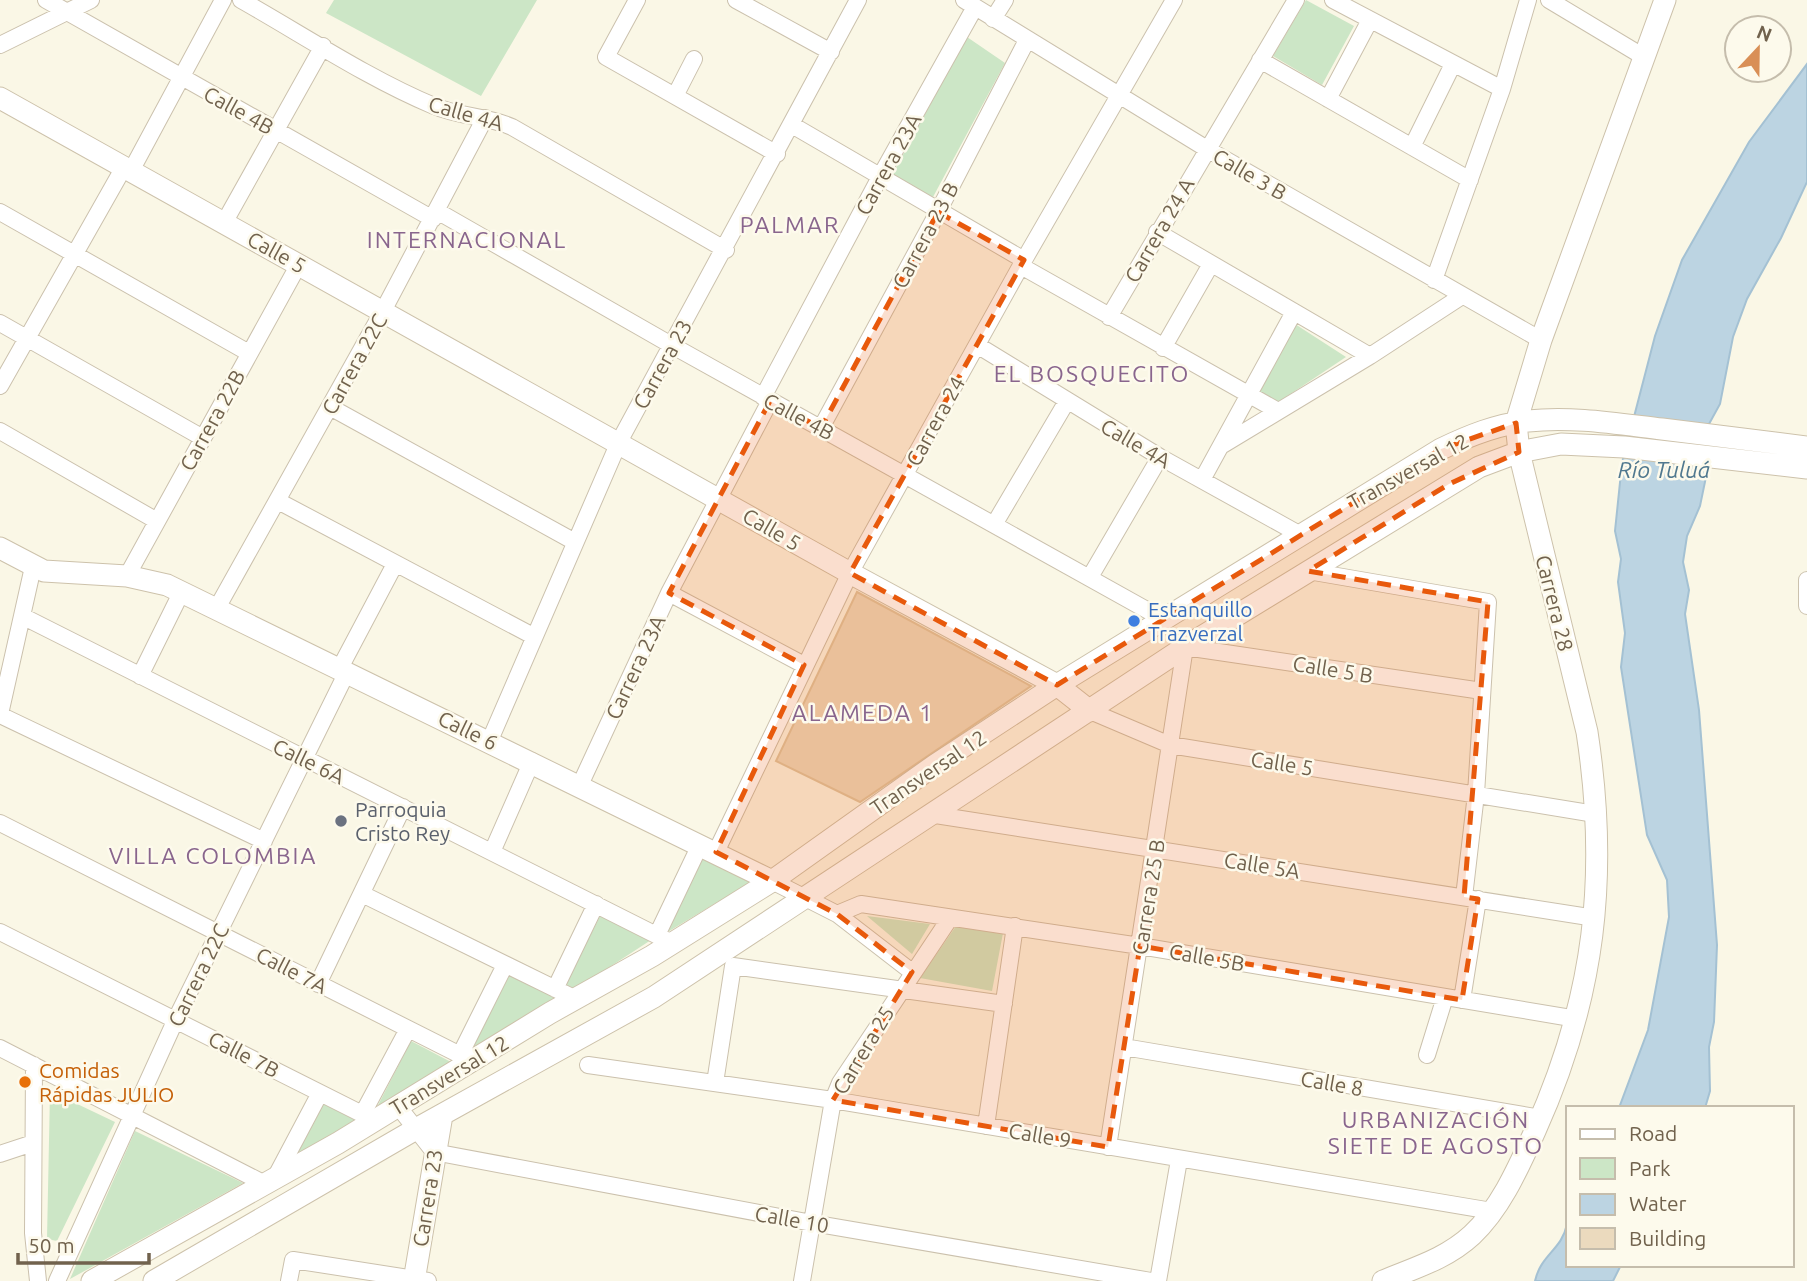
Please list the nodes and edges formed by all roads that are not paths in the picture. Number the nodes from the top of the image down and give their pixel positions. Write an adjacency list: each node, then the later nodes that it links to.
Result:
1 (46, 0): 17 (street, Calle 4B)
2 (91, 0): 17 (street)
3 (223, 0): 29 (street)
4 (241, 0): 23 (street, Calle 4A)
5 (636, 0): 31 (street)
6 (736, 0): 24 (street)
7 (858, 0): 24 (street, Carrera 23)
8 (1005, 0): 18 (street)
9 (1296, 0): 27 (street, Carrera 24 A)
10 (1333, 0): 19 (street)
11 (1528, 0): 30 (street)
12 (1549, 0): 25 (street)
13 (1660, 0): 20 (street)
14 (1665, 0): 20 (main road, Carrera 28)
15 (1169, 2): 32 (street, Carrera 24)
16 (969, 4): 18 (street, Calle 3 B); 42 (street, Carrera 23A)
17 (67, 12): 22 (street); 29 (street, Calle 4B)
18 (993, 19): 21 (street, Calle 3 B)
19 (1370, 20): 28 (street); 34 (street)
20 (1657, 23): 25 (main road, Carrera 28)
21 (1027, 40): 32 (street, Calle 3 B); 45 (street, Carrera 23 B)
22 (0, 45)
23 (323, 46): 35 (street, Calle 4A); 37 (street)
24 (831, 52): 36 (street, Carrera 23)
25 (1644, 57): 61 (main road, Carrera 28)
26 (694, 59): 31 (street)
27 (1260, 60): 34 (street); 39 (street, Carrera 24 A)
28 (1453, 64): 30 (street); 38 (street)
29 (181, 77): 37 (street, Calle 4B); 41 (street)
30 (1502, 89): 43 (street)
31 (675, 96): 40 (street)
32 (1118, 96): 39 (street, Calle 3 B); 51 (street, Carrera 24)
33 (0, 98): 41 (main road, Calle 5)
34 (1328, 99): 38 (street)
35 (485, 117): 46 (street, Carrera 22C); 49 (street, Calle 4A)
36 (792, 125): 40 (street, Carrera 23); 42 (street)
37 (276, 131): 46 (street, Calle 4B); 47 (street)
38 (1412, 147): 43 (street)
39 (1207, 149): 48 (street, Carrera 24 A); 54 (street, Calle 3 B)
40 (777, 154): 49 (street, Carrera 23)
41 (127, 169): 47 (main road, Calle 5); 50 (street)
42 (880, 177): 45 (street); 69 (street, Carrera 23A)
43 (1471, 180): 54 (street)
44 (0, 212): 50 (street)
45 (939, 212): 51 (street); 74 (street, Carrera 23 B)
46 (435, 215): 56 (street, Carrera 22C); 63 (street, Calle 4B)
47 (224, 223): 52 (main road, Calle 5)
48 (1157, 232): 53 (street); 58 (street, Carrera 24 A)
49 (726, 250): 63 (street, Carrera 23)
50 (76, 255): 60 (street); 65 (street)
51 (1022, 263): 58 (street); 62 (street, Carrera 24)
52 (299, 264): 56 (main road, Calle 5); 65 (street, Carrera 22B)
53 (1211, 264): 57 (street); 64 (street)
54 (1434, 280): 55 (street, Calle 3 B)
55 (1462, 296): 61 (street, Calle 3 B); 66 (street)
56 (383, 311): 71 (street, Carrera 22C); 77 (main road, Calle 5)
57 (1294, 312): 66 (street); 68 (street)
58 (1109, 317): 64 (street)
59 (0, 324): 60 (street)
60 (27, 339): 67 (street); 76 (street)
61 (1541, 340): 73 (main road, Carrera 28)
62 (977, 345): 70 (street, Calle 4A); 84 (street, Carrera 24)
63 (673, 346): 69 (street, Calle 4B); 77 (street, Carrera 23)
64 (1163, 348): 68 (street)
65 (249, 353): 76 (street, Carrera 22B)
66 (1370, 356): 72 (street)
67 (0, 386)
68 (1249, 396): 72 (street); 78 (street)
69 (767, 399): 74 (street, Calle 4B); 86 (street, Carrera 23A)
70 (1067, 401): 82 (street, Calle 4A); 89 (street)
71 (330, 407): 87 (street, Carrera 22C); 91 (street)
72 (1278, 411): 78 (street)
73 (1516, 423): 80 (main road, Transversal 12); 81 (main road, Carrera 28); 90 (main road, Transversal 12)
74 (821, 428): 84 (street, Calle 4B)
75 (0, 431): 88 (street)
76 (203, 438): 88 (street, Carrera 22B)
77 (619, 442): 86 (main road, Calle 5); 91 (street, Carrera 23)
78 (1221, 446): 85 (street)
79 (1807, 447): 80 (main road, Transversal 12)
80 (1728, 448): 81 (main road, Transversal 12); 83 (main road, Transversal 12)
81 (1519, 452): 95 (main road, Transversal 12); 124 (main road, Carrera 28)
82 (1160, 457): 85 (street, Calle 4A); 98 (street)
83 (1807, 468)
84 (906, 474): 89 (street, Calle 4B); 96 (street, Carrera 24)
85 (1202, 480): 90 (street, Calle 4A)
86 (718, 498): 96 (main road, Calle 5); 101 (street, Carrera 23A)
87 (278, 500): 93 (street); 103 (street, Carrera 22C)
88 (157, 521): 97 (street, Carrera 22B)
89 (995, 523): 98 (street, Calle 4B)
90 (1299, 534): 105 (main road, Transversal 12)
91 (575, 542): 106 (street, Carrera 23)
92 (0, 548): 94 (main road, Calle 6)
93 (395, 564): 106 (street); 109 (street, Carrera 22C)
94 (33, 567): 97 (main road, Calle 6); 104 (street)
95 (1308, 571): 107 (main road, Transversal 12); 112 (street)
96 (850, 573): 108 (street, Carrera 24); 111 (main road, Calle 5)
97 (127, 576): 100 (main road, Calle 6)
98 (1090, 577): 105 (street, Calle 4B)
99 (1807, 580): 102 (street)
100 (182, 591): 103 (main road, Calle 6); 110 (street)
101 (669, 593): 108 (street); 120 (street, Carrera 23A)
102 (1807, 606)
103 (217, 608): 109 (main road, Calle 6)
104 (22, 616): 110 (street, Calle 6A); 113 (street)
105 (1163, 619): 111 (main road, Transversal 12)
106 (533, 636): 116 (street, Carrera 23)
107 (1185, 647): 112 (street, Calle 5 B); 114 (main road, Transversal 12); 117 (street, Carrera 25 B)
108 (804, 665): 128 (street, Carrera 24)
109 (343, 670): 116 (main road, Calle 6); 118 (street, Carrera 22C)
110 (141, 676): 118 (street, Calle 6A)
111 (1057, 685): 114 (main road, Calle 5); 130 (main road, Transversal 12)
112 (1482, 691): 121 (street)
113 (2, 696): 115 (street)
114 (1090, 711): 117 (street, Calle 5); 123 (main road, Transversal 12)
115 (0, 715): 126 (street)
116 (490, 740): 119 (main road, Calle 6)
117 (1170, 745): 121 (street, Calle 5); 127 (street, Carrera 25 B)
118 (304, 758): 122 (street, Calle 6A); 126 (street, Carrera 22C)
119 (533, 761): 120 (main road, Calle 6); 129 (street)
120 (580, 785): 128 (main road, Calle 6)
121 (1476, 794): 124 (street, Calle 5); 133 (street)
122 (403, 807): 129 (street, Calle 6A); 131 (street)
123 (929, 814): 127 (street, Calle 5A); 132 (main road, Transversal 12)
124 (1595, 814): 137 (main road, Carrera 28)
125 (0, 823): 140 (street, Calle 7A)
126 (264, 841): 140 (street, Carrera 22C)
127 (1156, 847): 133 (street, Calle 5A); 142 (street, Carrera 25 B)
128 (708, 848): 130 (main road, Calle 6); 141 (street, Carrera 24)
129 (492, 852): 134 (street, Calle 6A)
130 (772, 881): 132 (street, Calle 6); 141 (main road, Transversal 12)
131 (362, 894): 143 (street); 145 (street)
132 (806, 898): 135 (street, Calle 6); 165 (main road, Transversal 12)
133 (1471, 898): 137 (street, Calle 5A); 150 (street)
134 (596, 904): 141 (street, Calle 6A); 146 (street)
135 (837, 914): 136 (street, Calle 5B); 144 (street, Calle 6)
136 (950, 918): 138 (street, Calle 5B); 144 (street, Carrera 25)
137 (1595, 918): 153 (main road, Carrera 28)
138 (1015, 926): 142 (street, Calle 5B); 151 (street)
139 (0, 932): 152 (street, Calle 7B)
140 (218, 933): 145 (street, Calle 7A); 152 (street, Carrera 22C)
141 (665, 939): 149 (main road, Transversal 12)
142 (1140, 946): 148 (street, Calle 5B); 155 (street, Carrera 25 B)
143 (505, 965): 146 (street); 158 (street)
144 (912, 972): 147 (street, Carrera 25)
145 (318, 984): 154 (street, Calle 7A)
146 (555, 989): 149 (street)
147 (900, 989): 151 (street); 161 (street); 163 (street, Carrera 25)
148 (1445, 997): 150 (street, Calle 5B); 157 (street)
149 (576, 999): 158 (main road, Transversal 12)
150 (1462, 1000): 153 (street, Calle 5B)
151 (1004, 1004): 169 (street)
152 (176, 1019): 162 (street, Calle 7B); 166 (street, Carrera 22C)
153 (1577, 1019): 168 (main road, Carrera 28)
154 (408, 1029): 158 (street, Calle 7A); 167 (street)
155 (1124, 1047): 168 (street, Calle 8); 172 (street, Carrera 25 B)
156 (0, 1048): 159 (street)
157 (1427, 1055)
158 (466, 1058): 164 (main road, Transversal 12)
159 (34, 1065): 166 (street); 171 (street)
160 (588, 1065): 161 (street, Calle 9)
161 (715, 1083): 163 (street, Calle 9)
162 (320, 1093): 167 (street, Calle 7B); 176 (street)
163 (833, 1100): 169 (street, Calle 9); 178 (street, Carrera 25)
164 (397, 1105): 167 (main road, Transversal 12); 170 (street)
165 (442, 1115): 170 (main road, Transversal 12); 173 (main road, Carrera 23)
166 (131, 1116): 176 (street); 182 (street, Carrera 22C)
167 (368, 1118): 176 (main road, Transversal 12)
168 (1541, 1118): 177 (main road, Carrera 28)
169 (986, 1126): 172 (street, Calle 9)
170 (416, 1129): 173 (street); 184 (main road, Transversal 12)
171 (33, 1143): 174 (street); 181 (street)
172 (1108, 1147): 175 (street, Calle 9)
173 (434, 1152): 178 (street, Calle 10); 180 (main road, Carrera 23)
174 (0, 1154)
175 (1179, 1160): 177 (street, Calle 9); 188 (street)
176 (270, 1181): 183 (main road, Transversal 12)
177 (1492, 1211): 189 (main road, Carrera 28)
178 (812, 1223): 179 (street, Calle 10); 186 (street, Carrera 25)
179 (1120, 1278): 187 (street, Calle 10)
180 (419, 1280): 185 (street)
181 (38, 1281)
182 (57, 1281)
183 (92, 1281)
184 (154, 1281)
185 (289, 1281)
186 (802, 1281)
187 (1152, 1281)
188 (1158, 1281)
189 (1383, 1281)

